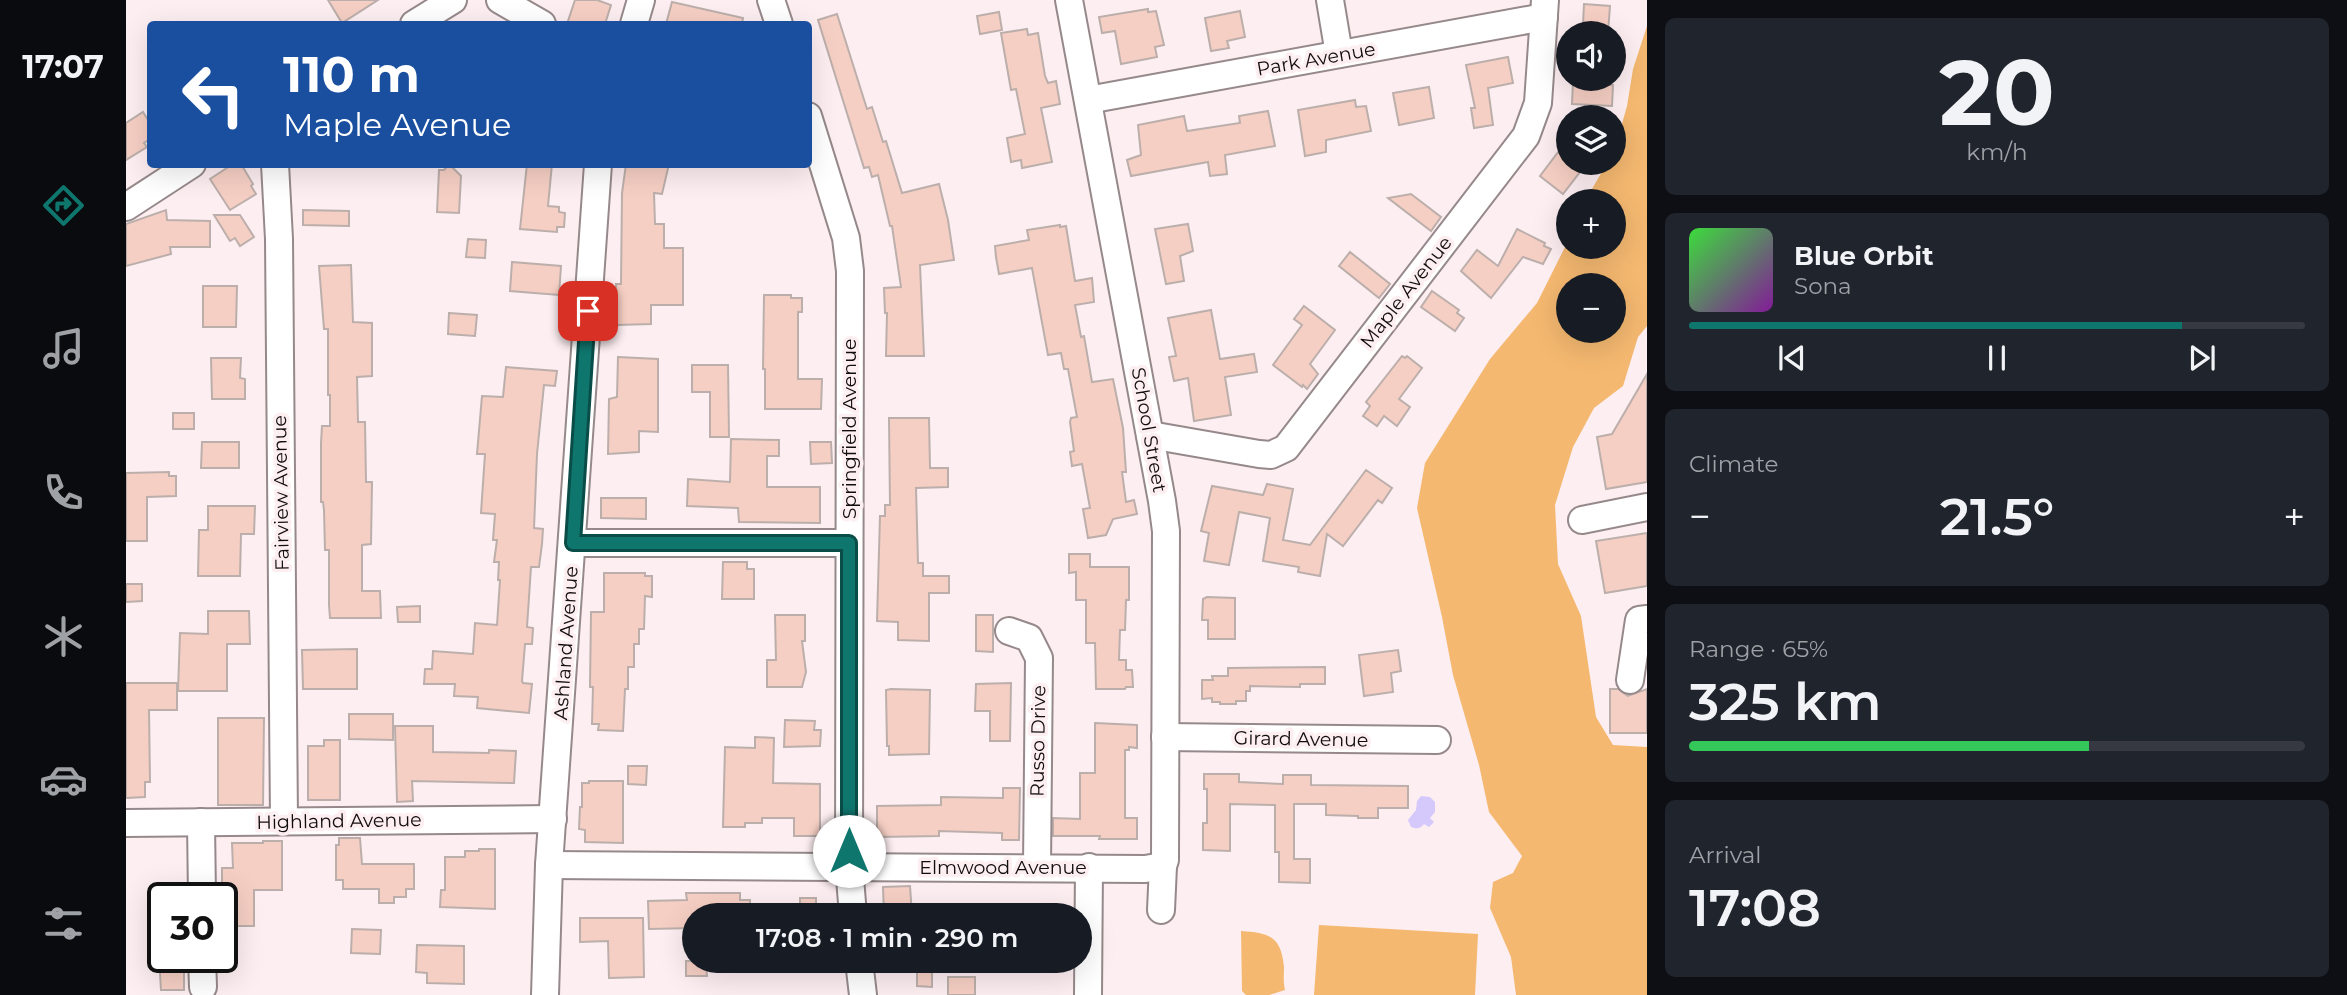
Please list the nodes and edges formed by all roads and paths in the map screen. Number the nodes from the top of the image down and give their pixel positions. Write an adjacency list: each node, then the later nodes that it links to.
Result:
1 (453, 0): 7 (street)
2 (500, 0): 8 (street)
3 (772, 0): 9 (street)
4 (1069, 0): 11 (street, School Street)
5 (1329, 0): 10 (street)
6 (1545, 8): 10 (street, Park Avenue); 17 (street, Maple Avenue)
7 (419, 21)
8 (537, 21)
9 (778, 21)
10 (1339, 54): 11 (street, Park Avenue)
11 (1088, 100): 17 (street, School Street)
12 (812, 128): 21 (street, Springfield Avenue)
13 (186, 168): 16 (street)
14 (275, 168): 28 (street, Fairview Avenue)
15 (598, 168): 20 (street, Ashland Avenue)
16 (126, 207)
17 (1150, 435): 25 (street, School Street)
18 (1647, 507): 19 (street)
19 (1582, 520)
20 (573, 543): 21 (street); 27 (street, Ashland Avenue)
21 (849, 543): 32 (street, Springfield Avenue)
22 (1647, 619): 24 (street)
23 (1009, 631): 34 (street, Russo Drive)
24 (1630, 680)
25 (1165, 737): 26 (street, Girard Avenue); 33 (street, School Street)
26 (1437, 740)
27 (553, 819): 28 (street, Highland Avenue); 31 (street, Ashland Avenue)
28 (284, 821): 29 (street, Highland Avenue)
29 (201, 822): 30 (street, Highland Avenue); 36 (street)
30 (126, 823)
31 (550, 865): 32 (street, Elmwood Avenue); 42 (street, Ashland Avenue)
32 (849, 866): 34 (street, Elmwood Avenue); 37 (street, Springfield Avenue)
33 (1163, 866): 35 (street, Elmwood Avenue); 38 (street, School Street)
34 (1037, 867): 35 (street, Elmwood Avenue)
35 (1089, 867): 44 (street)
36 (202, 882)
37 (852, 903)
38 (1161, 910)
39 (203, 973): 41 (street)
40 (860, 973): 43 (street)
41 (203, 987)
42 (545, 995)
43 (863, 995)
44 (1088, 995)

